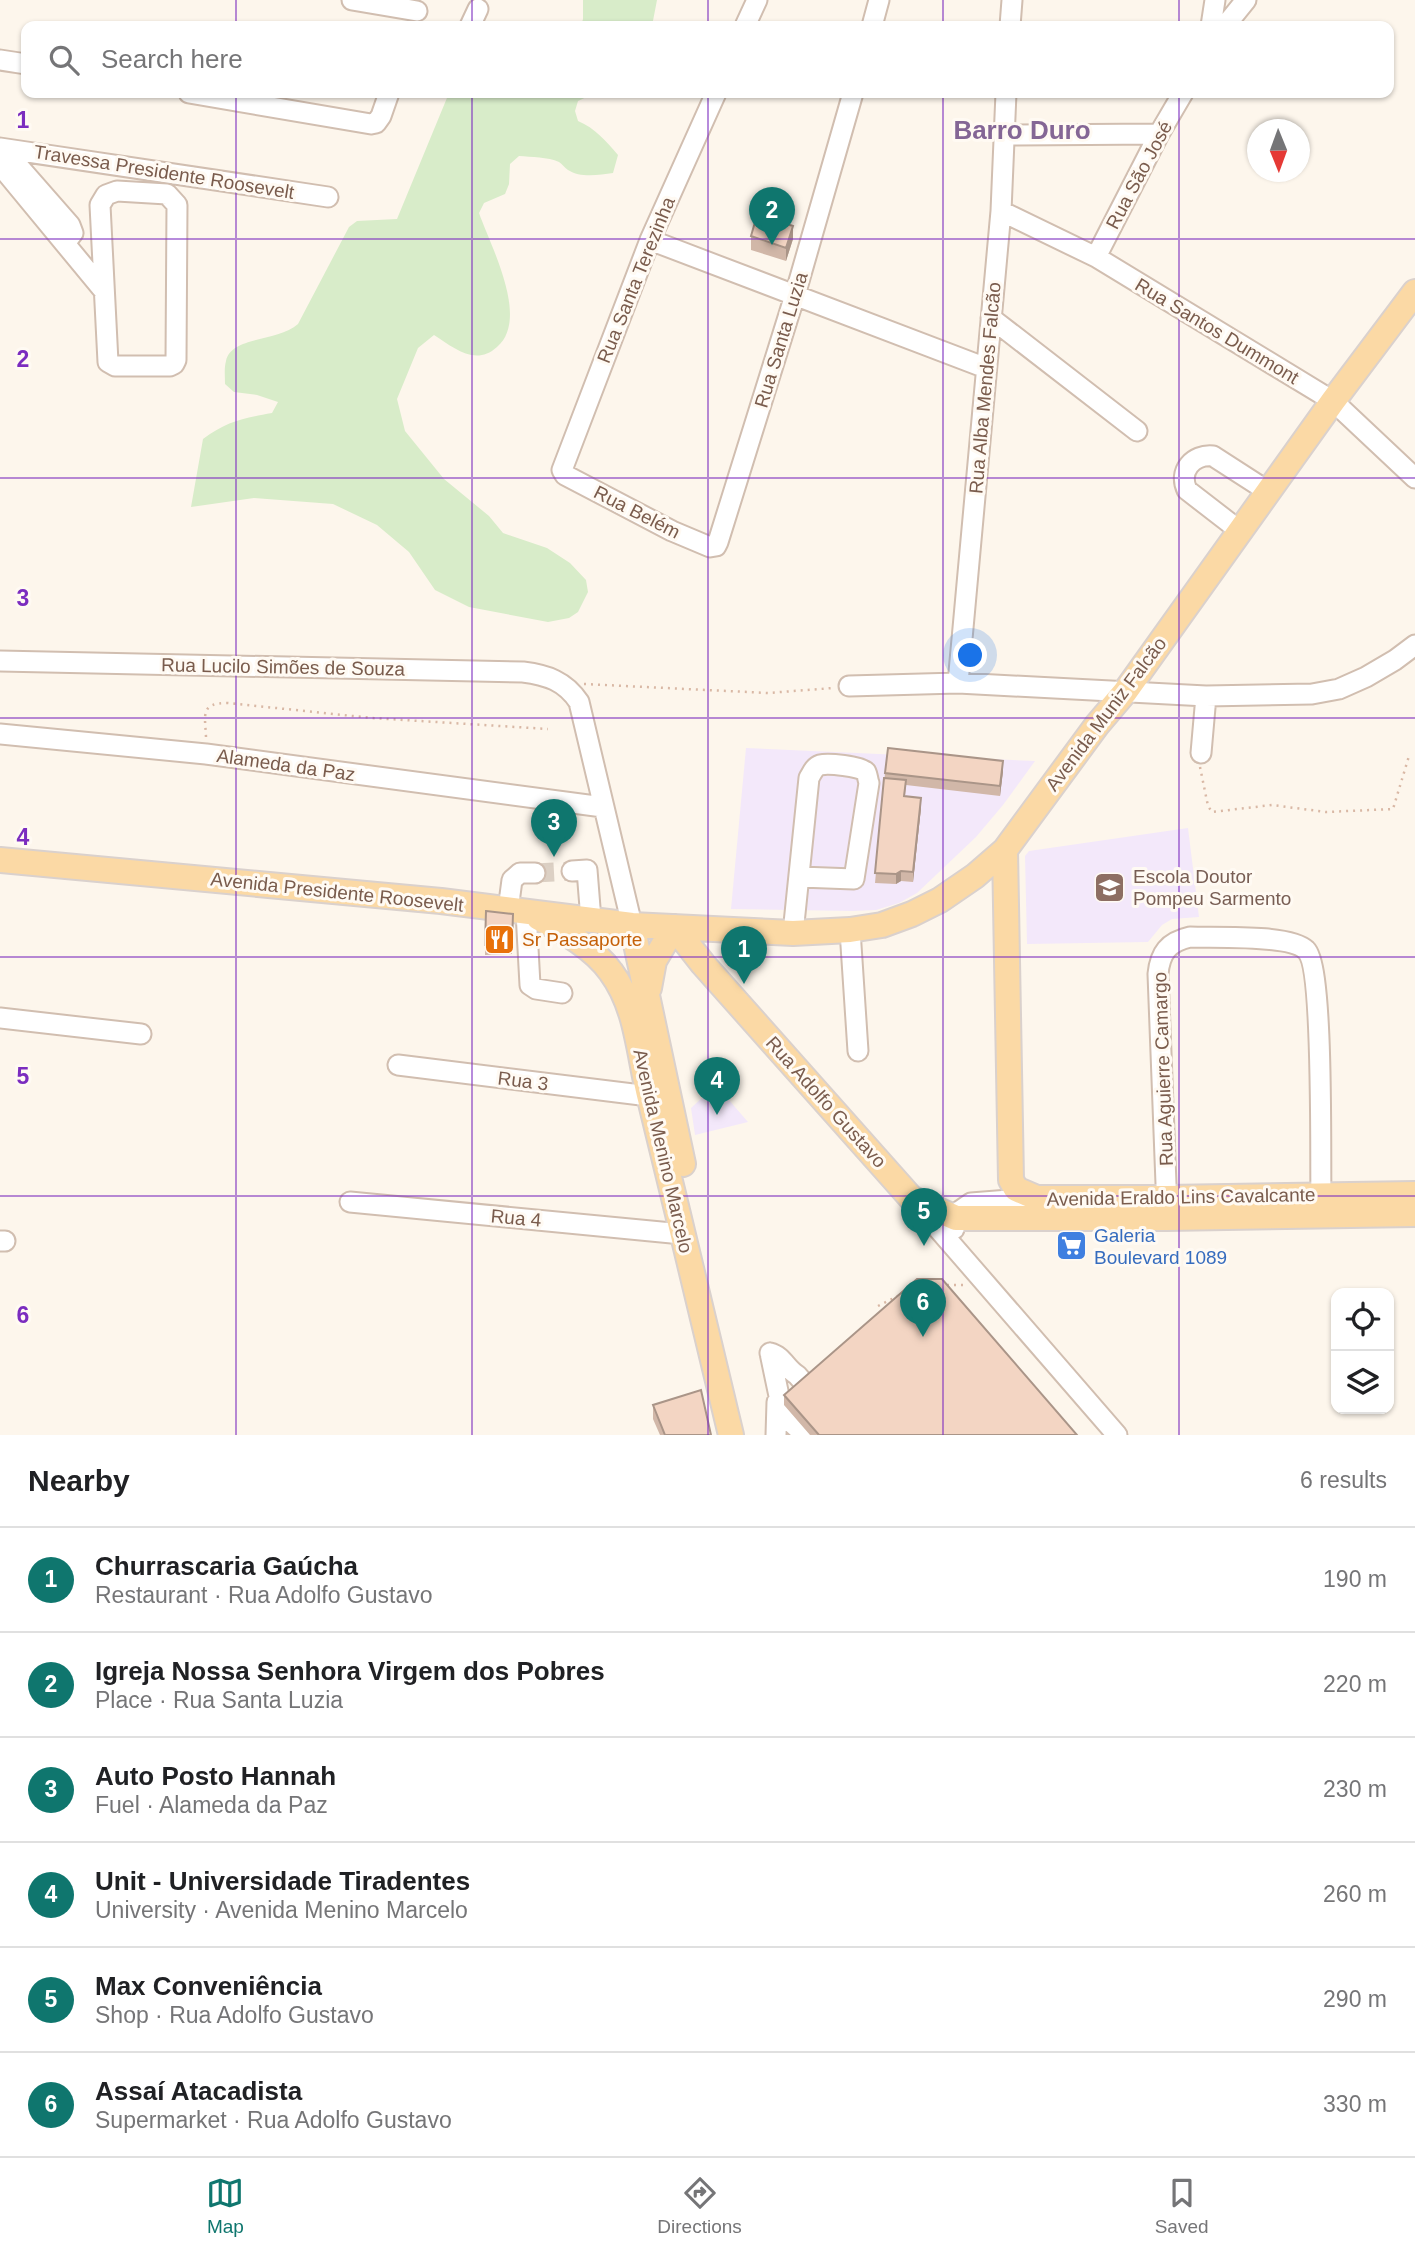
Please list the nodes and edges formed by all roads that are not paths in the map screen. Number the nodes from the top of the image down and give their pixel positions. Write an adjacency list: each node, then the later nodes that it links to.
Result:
1 (352, 0): 7 (street)
2 (757, 0): 8 (street)
3 (878, 0): 9 (street)
4 (1012, 0): 10 (street)
5 (1215, 0): 11 (street)
6 (1246, 0): 12 (street)
7 (416, 12)
8 (747, 21)
9 (873, 21)
10 (1010, 21)
11 (1212, 21)
12 (1229, 21)
13 (0, 60): 14 (street)
14 (21, 63)
15 (218, 98): 16 (street)
16 (387, 98)
17 (714, 98): 26 (street, Rua Santa Terezinha)
18 (852, 98): 30 (street, Rua Santa Luzia)
19 (1006, 98): 22 (street, Rua Alba Mendes Falcão)
20 (1180, 98): 21 (street, Rua São José)
21 (1159, 134): 22 (street); 27 (street, Rua São José)
22 (1003, 135): 25 (street, Rua Alba Mendes Falcão)
23 (1, 153): 24 (street, Travessa Presidente Roosevelt); 28 (street)
24 (328, 197)
25 (1001, 211): 27 (street, Rua Santos Dummont); 31 (street, Rua Alba Mendes Falcão)
26 (650, 240): 30 (street); 35 (street, Rua Santa Terezinha)
27 (1096, 257): 33 (street, Rua Santos Dummont)
28 (104, 291): 28 (street)
29 (1415, 292): 33 (main road, Avenida Muniz Falcão)
30 (795, 295): 32 (street); 39 (street, Rua Santa Luzia)
31 (991, 318): 32 (street, Rua Alba Mendes Falcão); 34 (street)
32 (986, 368): 42 (street, Rua Alba Mendes Falcão)
33 (1334, 401): 36 (street, Rua Santos Dummont); 37 (main road, Avenida Muniz Falcão)
34 (1137, 431)
35 (562, 470): 39 (street, Rua Belém)
36 (1415, 478)
37 (1269, 492): 38 (main road, Avenida Muniz Falcão); 38 (street)
38 (1240, 531): 44 (main road, Avenida Muniz Falcão)
39 (716, 546)
40 (1415, 645): 45 (street)
41 (0, 661): 48 (street, Rua Lucilo Simões de Souza)
42 (958, 683): 43 (street); 44 (street)
43 (849, 686)
44 (1125, 692): 45 (street); 49 (main road, Avenida Muniz Falcão)
45 (1206, 696): 47 (street)
46 (0, 734): 48 (street, Alameda da Paz)
47 (1201, 753)
48 (603, 807): 51 (street)
49 (1005, 850): 58 (main road, Avenida Muniz Falcão); 70 (main road)
50 (0, 860): 54 (main road, Avenida Presidente Roosevelt)
51 (618, 867): 55 (street); 56 (street)
52 (535, 873): 54 (street)
53 (800, 877): 53 (street); 59 (street)
54 (517, 911): 55 (main road, Avenida Presidente Roosevelt); 60 (street); 66 (main road, Avenida Menino Marcelo)
55 (590, 919): 56 (main road, Avenida Presidente Roosevelt)
56 (632, 925): 57 (main road, Avenida Presidente Roosevelt); 61 (main road, Avenida Menino Marcelo)
57 (674, 927): 59 (main road, Avenida Muniz Falcão); 61 (main road); 69 (main road, Rua Adolfo Gustavo)
58 (850, 930): 59 (main road, Avenida Muniz Falcão); 64 (street)
59 (793, 933)
60 (562, 993)
61 (648, 1007): 79 (main road, Avenida Menino Marcelo)
62 (0, 1018): 63 (street)
63 (141, 1034)
64 (858, 1051)
65 (398, 1065): 66 (street, Rua 3)
66 (649, 1096): 75 (main road, Avenida Menino Marcelo)
67 (1415, 1194): 68 (main road, Avenida Eraldo Lins Cavalcante)
68 (1321, 1195): 72 (main road, Avenida Eraldo Lins Cavalcante); 72 (street, Rua Aguierre Camargo)
69 (911, 1198): 74 (main road); 76 (street, Rua Adolfo Gustavo)
70 (1037, 1198): 72 (main road, Avenida Eraldo Lins Cavalcante); 74 (street, Avenida Eraldo Lins Cavalcante)
71 (350, 1202): 75 (street, Rua 4)
72 (1167, 1208): 73 (main road); 74 (main road)
73 (1415, 1214)
74 (956, 1219): 76 (street)
75 (682, 1234): 78 (main road, Avenida Menino Marcelo)
76 (960, 1255): 83 (street, Rua Adolfo Gustavo)
77 (778, 1394): 80 (street); 81 (street); 82 (street)
78 (732, 1435)
79 (744, 1435)
80 (776, 1435)
81 (805, 1435)
82 (849, 1435)
83 (1117, 1435)

